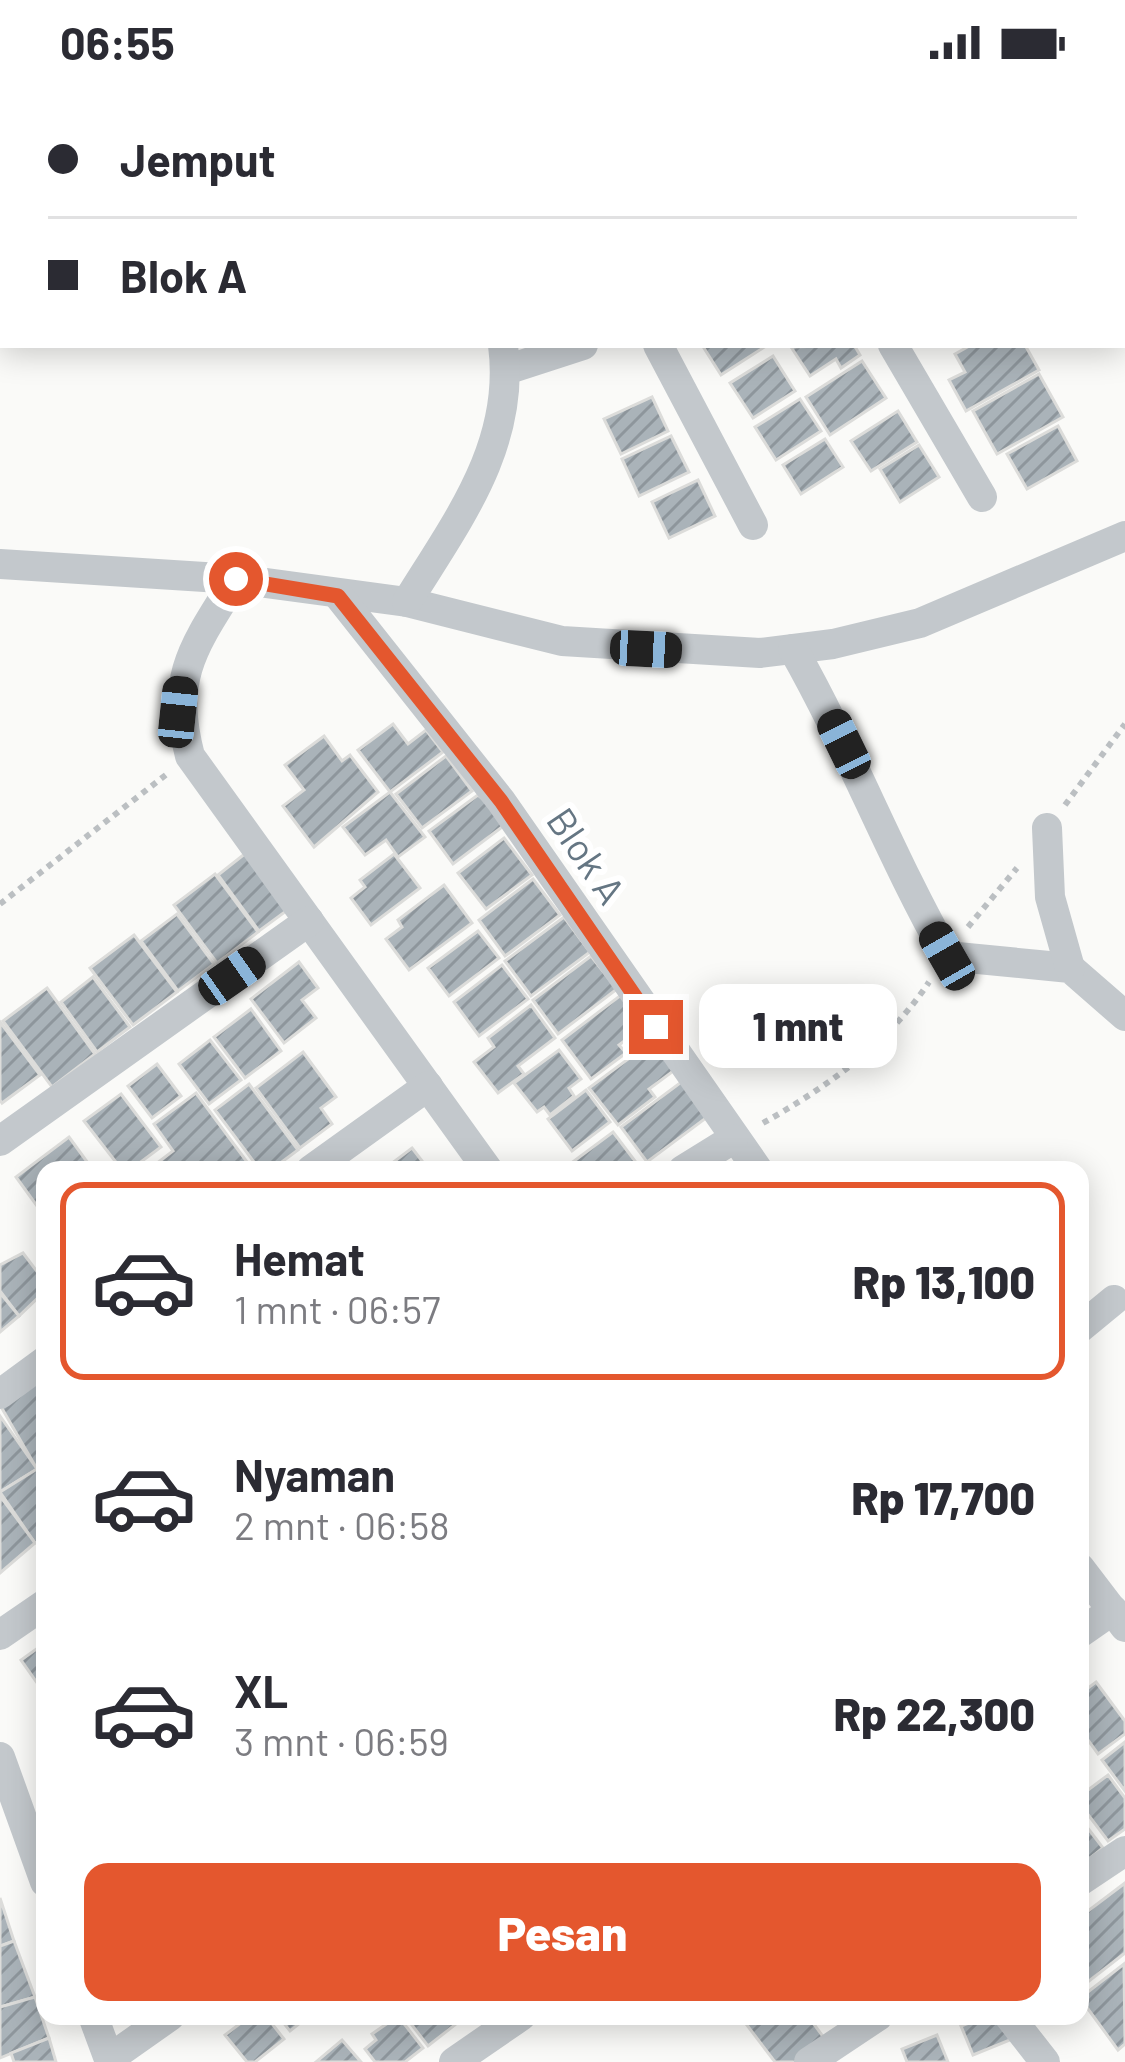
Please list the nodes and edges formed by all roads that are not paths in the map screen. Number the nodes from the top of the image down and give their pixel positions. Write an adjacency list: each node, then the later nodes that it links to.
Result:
1 (564, 348): 4 (street)
2 (660, 348): 6 (street)
3 (895, 348): 5 (street)
4 (505, 357): 11 (street)
5 (982, 497)
6 (753, 525)
7 (1125, 536): 12 (street)
8 (0, 564): 9 (street)
9 (236, 579): 10 (street); 14 (street)
10 (338, 596): 11 (street); 18 (street, Blok A)
11 (407, 602): 12 (street)
12 (793, 649): 15 (street)
13 (1047, 828): 15 (street)
14 (309, 921): 17 (street); 19 (street)
15 (1070, 968): 16 (street)
16 (1125, 1016)
17 (428, 1086): 20 (street); 21 (street)
18 (733, 1139): 22 (street); 23 (street, Blok A)
19 (0, 1141)
20 (324, 1161)
21 (482, 1161)
22 (698, 1161)
23 (751, 1161)
24 (1114, 1300): 25 (street)
25 (1089, 1321)
26 (36, 1368): 27 (street)
27 (0, 1394)
28 (1089, 1580): 30 (street)
29 (36, 1610): 32 (street)
30 (1119, 1618): 31 (street)
31 (1089, 1630)
32 (0, 1636)
33 (0, 1757): 34 (street)
34 (36, 1848)
35 (1125, 1851): 36 (street)
36 (1089, 1875)
37 (96, 2025): 43 (street)
38 (158, 2025): 43 (street)
39 (508, 2025): 44 (street)
40 (867, 2025): 42 (street)
41 (1016, 2025): 45 (street)
42 (826, 2057)
43 (109, 2060)
44 (454, 2062)
45 (1045, 2062)

